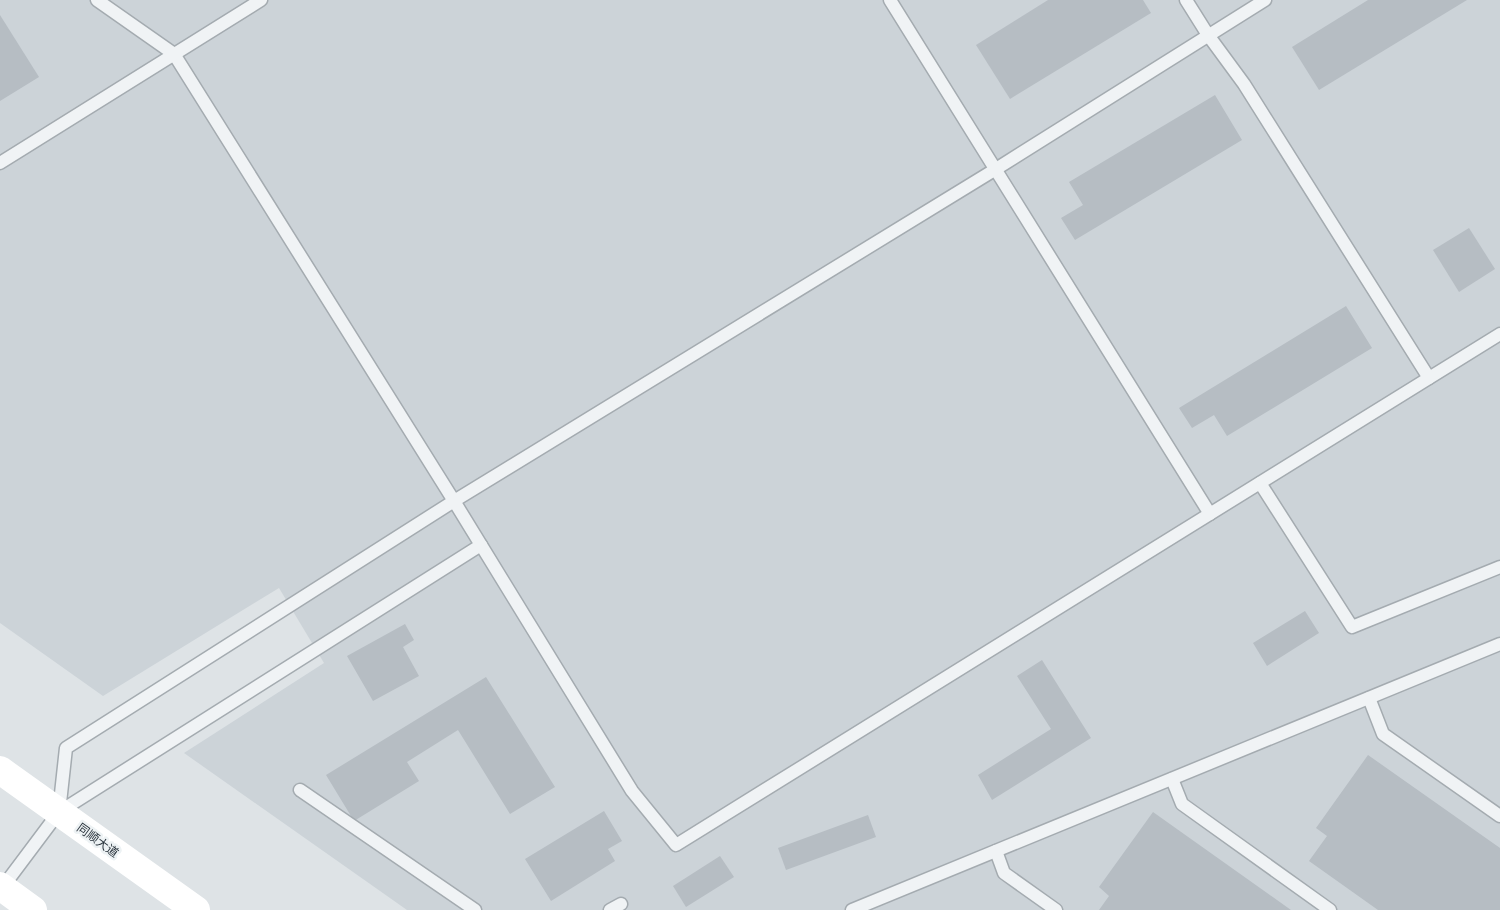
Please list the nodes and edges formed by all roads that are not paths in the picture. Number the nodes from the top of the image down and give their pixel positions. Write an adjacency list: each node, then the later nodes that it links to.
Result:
1 (97, 0): 7 (lane)
2 (261, 0): 7 (lane)
3 (890, 0): 9 (lane)
4 (1186, 0): 6 (lane)
5 (1265, 0): 6 (lane)
6 (1208, 36): 9 (lane); 11 (lane)
7 (174, 54): 8 (lane); 13 (lane)
8 (0, 163)
9 (996, 169): 13 (lane); 14 (lane)
10 (1500, 334): 11 (lane)
11 (1429, 378): 12 (lane)
12 (1260, 483): 14 (lane); 16 (lane)
13 (454, 501): 15 (lane); 22 (lane)
14 (1210, 514): 15 (lane)
15 (481, 545): 22 (lane)
16 (1500, 567)
17 (1500, 644): 18 (lane)
18 (1369, 698): 20 (lane); 23 (lane)
19 (0, 770): 22 (main road, 同顺大道)
20 (1172, 779): 24 (lane); 31 (lane)
21 (300, 790): 28 (lane)
22 (59, 812): 25 (lane); 27 (main road, 同顺大道)
23 (1500, 816)
24 (996, 851): 29 (lane); 30 (lane)
25 (1, 887): 26 (main road)
26 (33, 910)
27 (196, 910)
28 (475, 910)
29 (852, 910)
30 (1056, 910)
31 (1330, 910)

